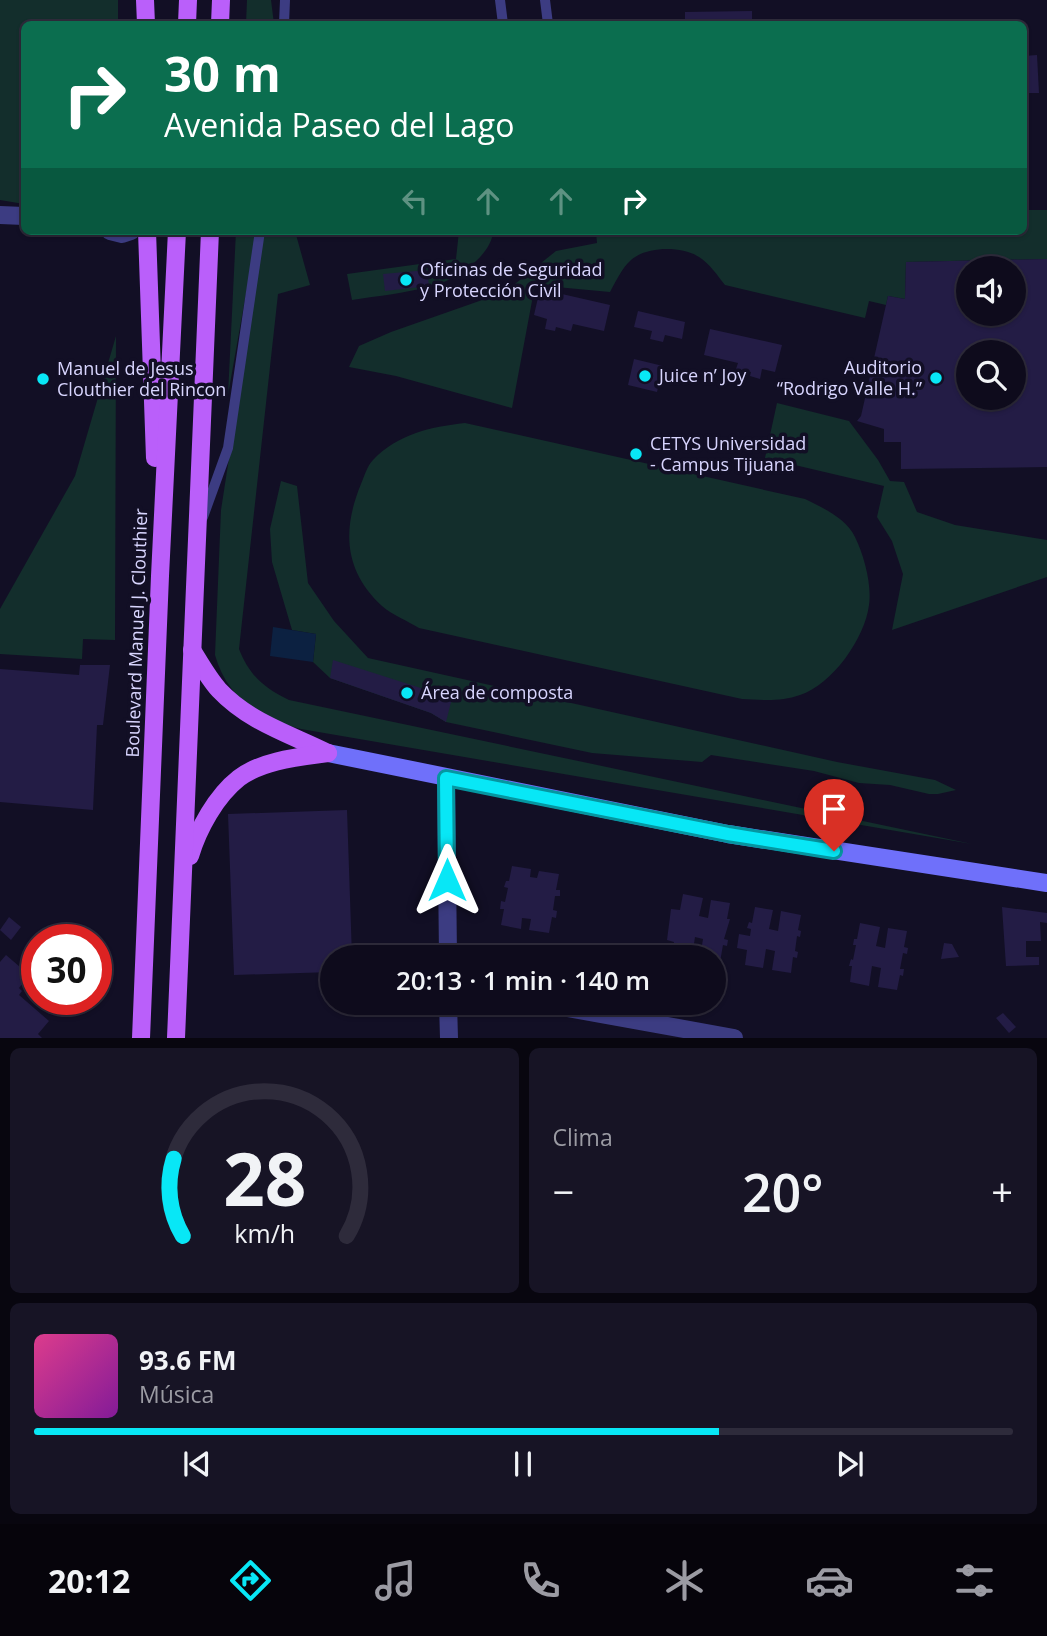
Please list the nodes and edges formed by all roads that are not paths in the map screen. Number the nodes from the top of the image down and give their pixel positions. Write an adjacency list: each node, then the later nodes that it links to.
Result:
1 (145, 0): 7 (main road)
2 (188, 0): 8 (main road)
3 (221, 0): 9 (main road)
4 (285, 0): 10 (lane)
5 (500, 0): 11 (lane)
6 (545, 0): 12 (lane)
7 (145, 21)
8 (187, 21)
9 (220, 21)
10 (284, 21)
11 (503, 21)
12 (548, 21)
13 (0, 215): 14 (street)
14 (21, 216)
15 (147, 235): 20 (main road)
16 (177, 235): 20 (main road, Boulevard Manuel J. Clouthier)
17 (210, 235): 19 (main road)
18 (259, 235): 19 (lane)
19 (198, 530): 21 (main road)
20 (160, 576): 29 (main road, Boulevard Manuel J. Clouthier)
21 (192, 650): 22 (main road); 24 (main road)
22 (328, 753): 23 (main road); 24 (main road)
23 (446, 778): 25 (main road); 26 (street)
24 (184, 876): 30 (main road)
25 (1047, 883)
26 (448, 945)
27 (449, 1015): 31 (street)
28 (607, 1015): 32 (street)
29 (141, 1038)
30 (176, 1038)
31 (449, 1038)
32 (734, 1038)

